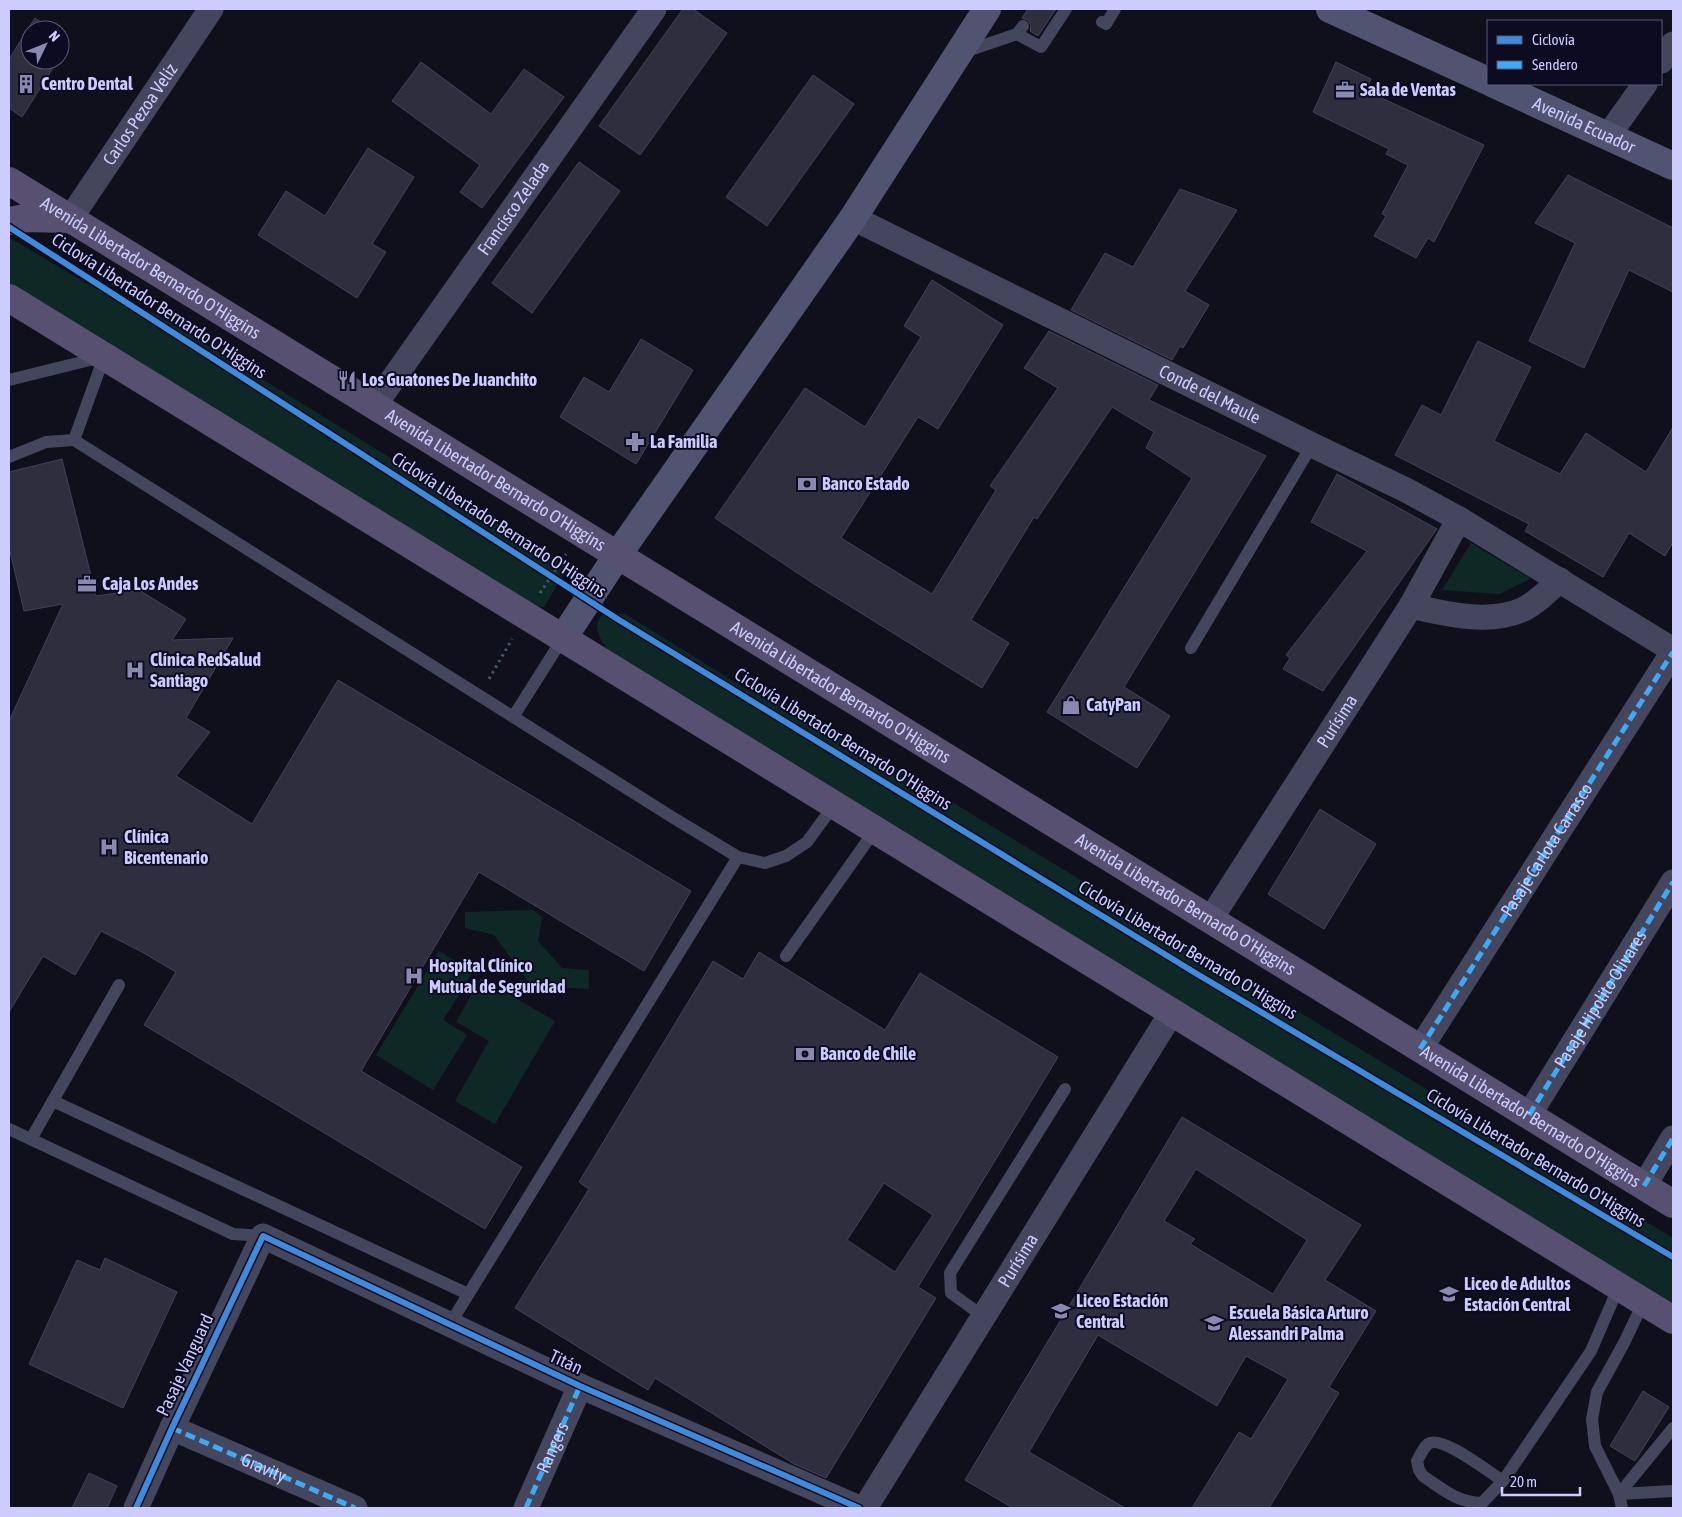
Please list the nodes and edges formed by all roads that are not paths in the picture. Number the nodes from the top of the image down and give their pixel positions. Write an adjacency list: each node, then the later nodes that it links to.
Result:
1 (211, 9): 18 (street, Carlos Pezoa Veliz)
2 (654, 9): 23 (street, Francisco Zelada)
3 (988, 9): 9 (main road)
4 (1066, 9): 9 (lane)
5 (1115, 9): 7 (lane)
6 (1330, 9): 11 (main road)
7 (1102, 22)
8 (1673, 44): 10 (street)
9 (959, 53): 17 (main road)
10 (1662, 60)
11 (1487, 81)
12 (1496, 85): 14 (main road, Avenida Ecuador)
13 (1644, 85): 14 (street)
14 (1608, 136): 15 (main road, Avenida Ecuador)
15 (1673, 166)
16 (9, 181): 18 (main road, Avenida Libertador Bernardo O'Higgins)
17 (853, 218): 25 (street, Conde del Maule); 28 (main road)
18 (70, 219): 19 (main road); 23 (main road, Avenida Libertador Bernardo O'Higgins)
19 (9, 221)
20 (9, 298): 21 (main road)
21 (104, 357): 22 (lane); 24 (lane); 31 (main road)
22 (9, 380)
23 (374, 406): 28 (main road, Avenida Libertador Bernardo O'Higgins)
24 (74, 440): 26 (lane); 34 (lane)
25 (1312, 446): 27 (street, Conde del Maule); 32 (lane)
26 (9, 457)
27 (1459, 519): 29 (street, Conde del Maule); 30 (street, Purísima)
28 (617, 556): 31 (main road); 39 (main road, Avenida Libertador Bernardo O'Higgins)
29 (1560, 580): 30 (street); 33 (street, Conde del Maule)
30 (1411, 606): 39 (street, Purísima)
31 (563, 638): 34 (lane); 35 (main road)
32 (1191, 648)
33 (1673, 651): 43 (street, Pasaje Carlota Carrasco)
34 (514, 717): 37 (lane)
35 (834, 805): 36 (main road); 37 (lane)
36 (875, 830): 40 (lane); 42 (main road)
37 (738, 857): 54 (lane)
38 (1673, 882): 46 (street, Pasaje Hipolito Olivares)
39 (1210, 920): 43 (main road, Avenida Libertador Bernardo O'Higgins)
40 (786, 956)
41 (119, 985): 45 (lane)
42 (1172, 1012): 53 (main road); 56 (street, Purísima)
43 (1420, 1049): 46 (main road, Avenida Libertador Bernardo O'Higgins)
44 (1065, 1089): 56 (lane)
45 (53, 1101): 49 (lane); 54 (lane)
46 (1529, 1115): 50 (main road, Avenida Libertador Bernardo O'Higgins)
47 (9, 1129): 49 (lane)
48 (1673, 1138): 50 (street)
49 (31, 1139): 52 (lane)
50 (1644, 1186): 51 (main road, Avenida Libertador Bernardo O'Higgins)
51 (1673, 1204)
52 (263, 1236): 58 (street, Titán); 60 (street, Pasaje Vanguard)
53 (1619, 1286): 55 (main road); 62 (lane)
54 (468, 1294): 58 (lane)
55 (1644, 1301): 57 (main road); 64 (lane)
56 (984, 1317): 69 (street, Purísima)
57 (1673, 1320)
58 (450, 1324): 59 (street, Titán)
59 (580, 1386): 67 (street, Rangers); 68 (street, Titán)
60 (172, 1428): 65 (street, Pasaje Vanguard); 66 (street, Gravity)
61 (1673, 1428): 64 (lane)
62 (1503, 1481): 62 (lane)
63 (1673, 1491): 64 (lane)
64 (1619, 1494): 70 (lane)
65 (136, 1508)
66 (355, 1508)
67 (526, 1508)
68 (859, 1508)
69 (865, 1508)
70 (1622, 1508)

